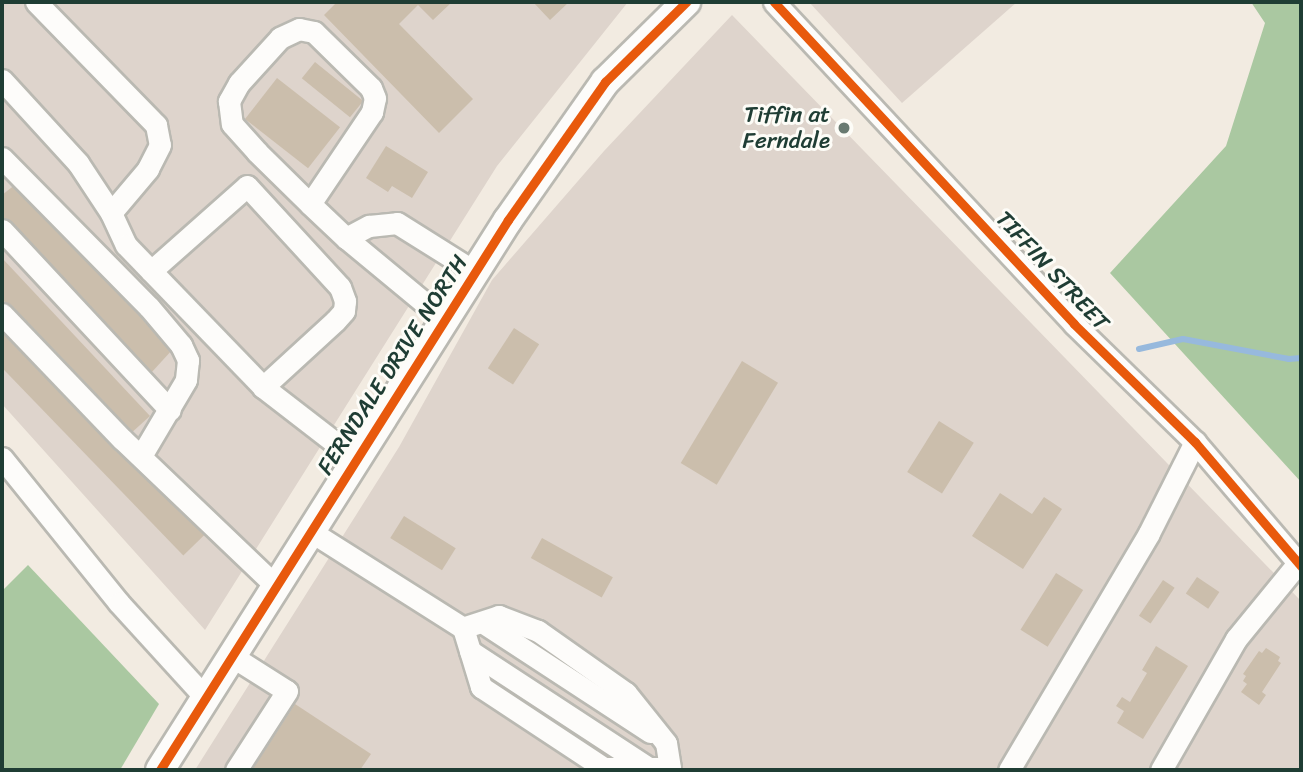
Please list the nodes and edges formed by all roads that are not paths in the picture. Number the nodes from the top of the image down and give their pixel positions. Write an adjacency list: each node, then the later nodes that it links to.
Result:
1 (36, 2): 7 (street)
2 (686, 2): 11 (main road, FERNDALE DRIVE NORTH)
3 (774, 2): 16 (street, TIFFIN STREET)
4 (2, 80): 7 (street)
5 (4, 165): 15 (street)
6 (310, 204): 6 (street); 9 (street)
7 (111, 213): 10 (street)
8 (2, 230): 15 (street)
9 (346, 238): 11 (street); 13 (street)
10 (150, 271): 14 (street); 14 (street)
11 (475, 272): 13 (main road, FERNDALE DRIVE NORTH)
12 (2, 314): 17 (street)
13 (444, 320): 19 (main road, FERNDALE DRIVE NORTH)
14 (262, 387): 19 (street)
15 (170, 410): 17 (street)
16 (1195, 442): 21 (street, TIFFIN STREET); 29 (street)
17 (141, 456): 22 (street)
18 (2, 458): 25 (street)
19 (356, 459): 20 (main road, FERNDALE DRIVE NORTH)
20 (310, 531): 22 (main road, FERNDALE DRIVE NORTH); 23 (street)
21 (1300, 564): 30 (street)
22 (275, 585): 24 (main road, FERNDALE DRIVE NORTH)
23 (473, 625): 26 (street); 26 (street)
24 (230, 655): 25 (main road, FERNDALE DRIVE NORTH); 28 (street)
25 (204, 696): 27 (main road, FERNDALE DRIVE NORTH)
26 (664, 769)
27 (160, 770)
28 (236, 770)
29 (1009, 770)
30 (1161, 770)

